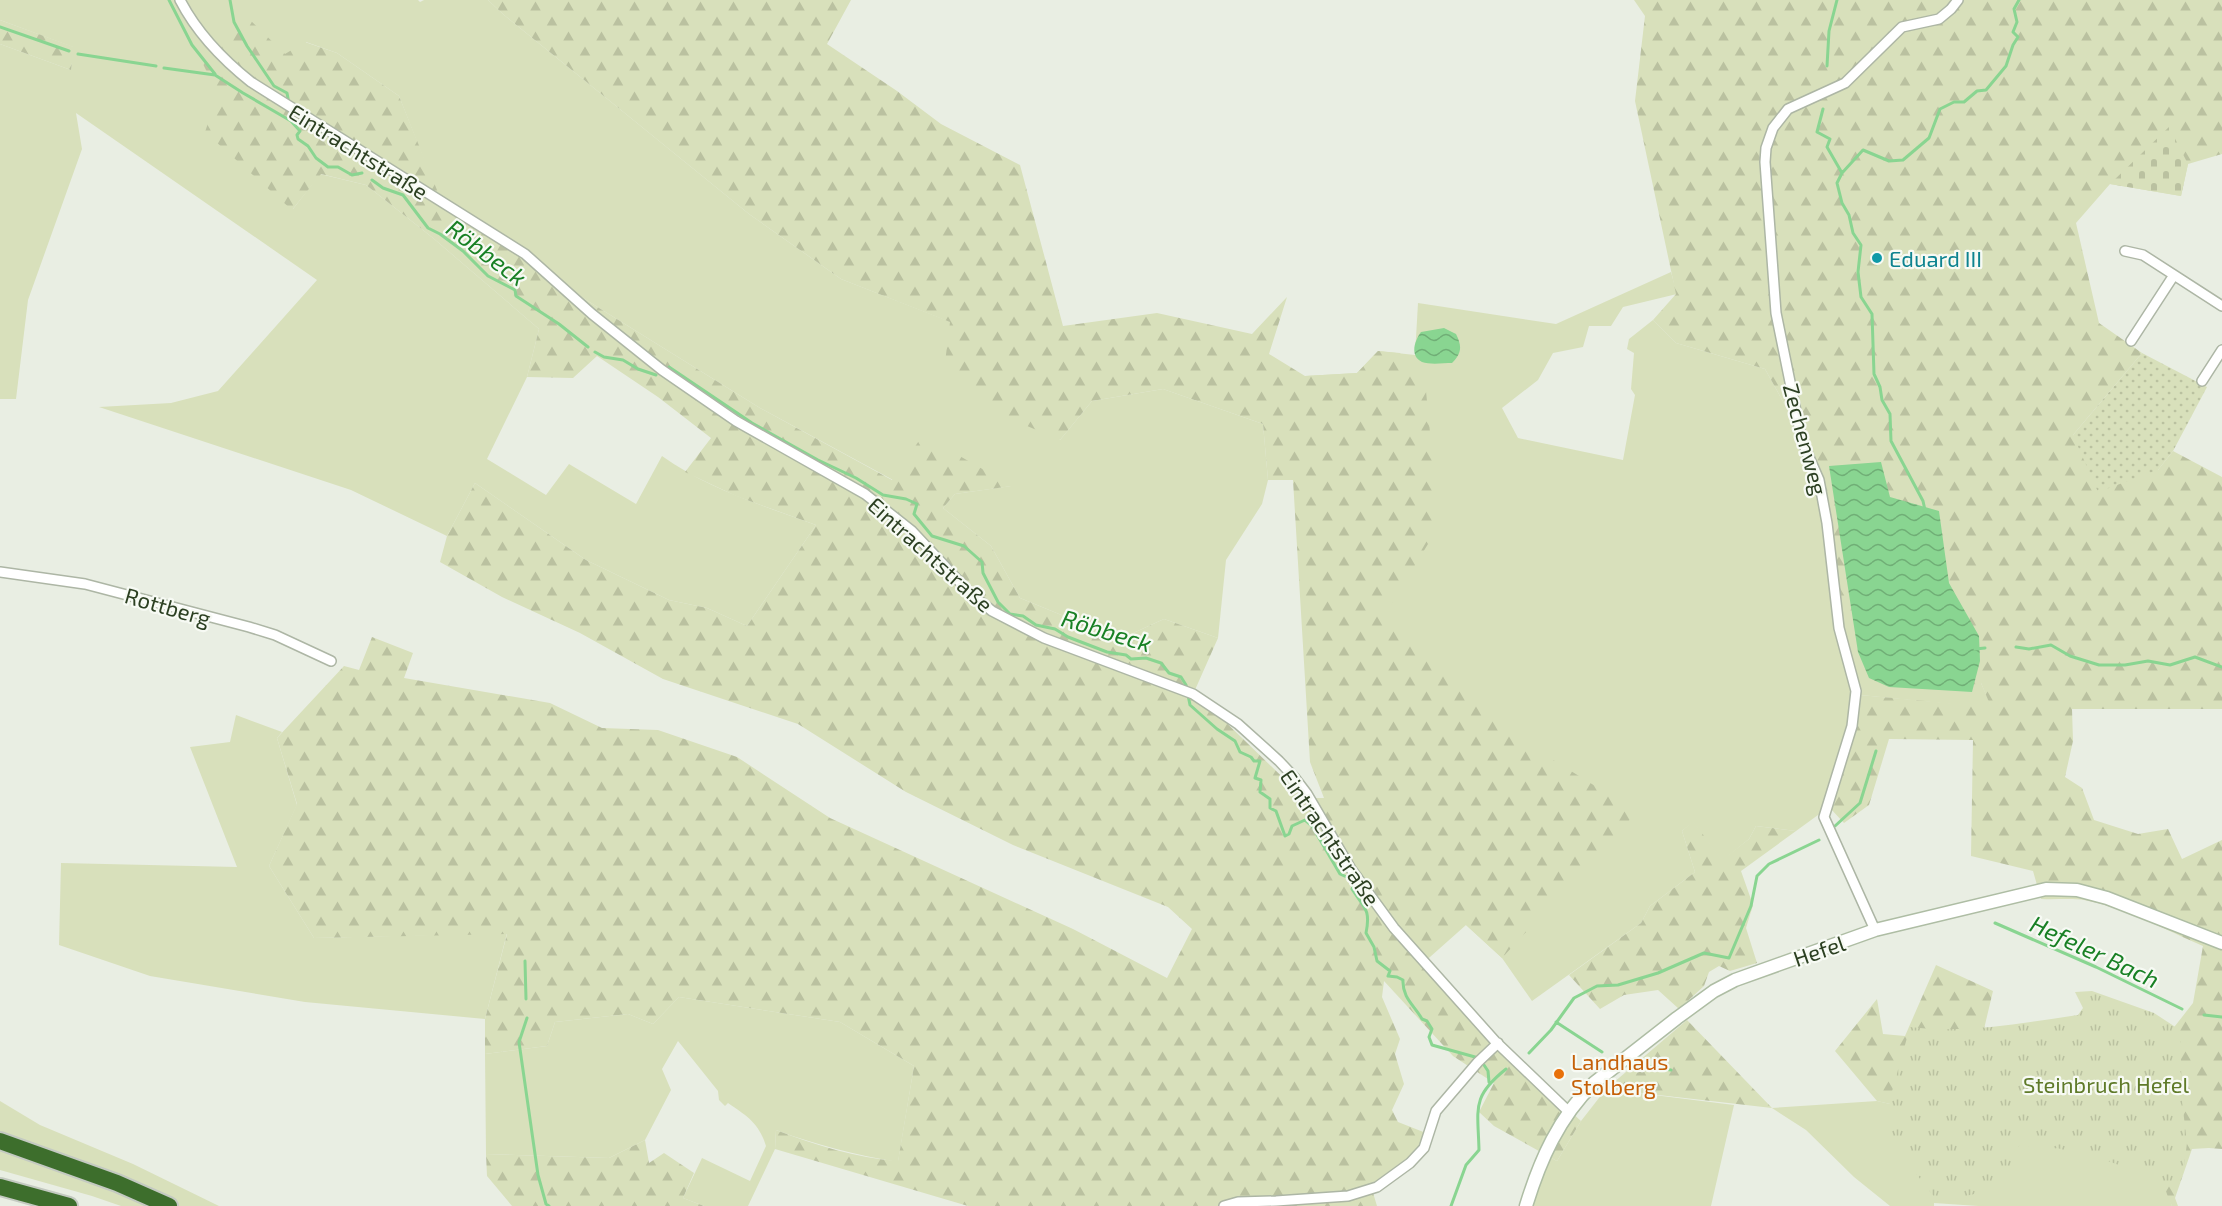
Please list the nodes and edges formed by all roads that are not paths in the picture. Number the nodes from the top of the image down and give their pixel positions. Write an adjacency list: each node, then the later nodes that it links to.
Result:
1 (180, 0): 13 (street, Eintrachtstraße)
2 (1958, 0): 11 (street, Zechenweg)
3 (2125, 251): 4 (street)
4 (2174, 275): 5 (street); 6 (street)
5 (2222, 306)
6 (2131, 341)
7 (2222, 350): 8 (street)
8 (2202, 381)
9 (0, 572): 10 (street, Rottberg)
10 (331, 661)
11 (1875, 930): 12 (main road, Hefel); 14 (main road, Hefel)
12 (2222, 943)
13 (1498, 1043): 14 (street, Eintrachtstraße); 19 (street)
14 (1568, 1111): 20 (main road, Hefel)
15 (0, 1141): 18 (highway)
16 (0, 1187): 17 (highway)
17 (69, 1206)
18 (169, 1206)
19 (1224, 1206)
20 (1526, 1206)

